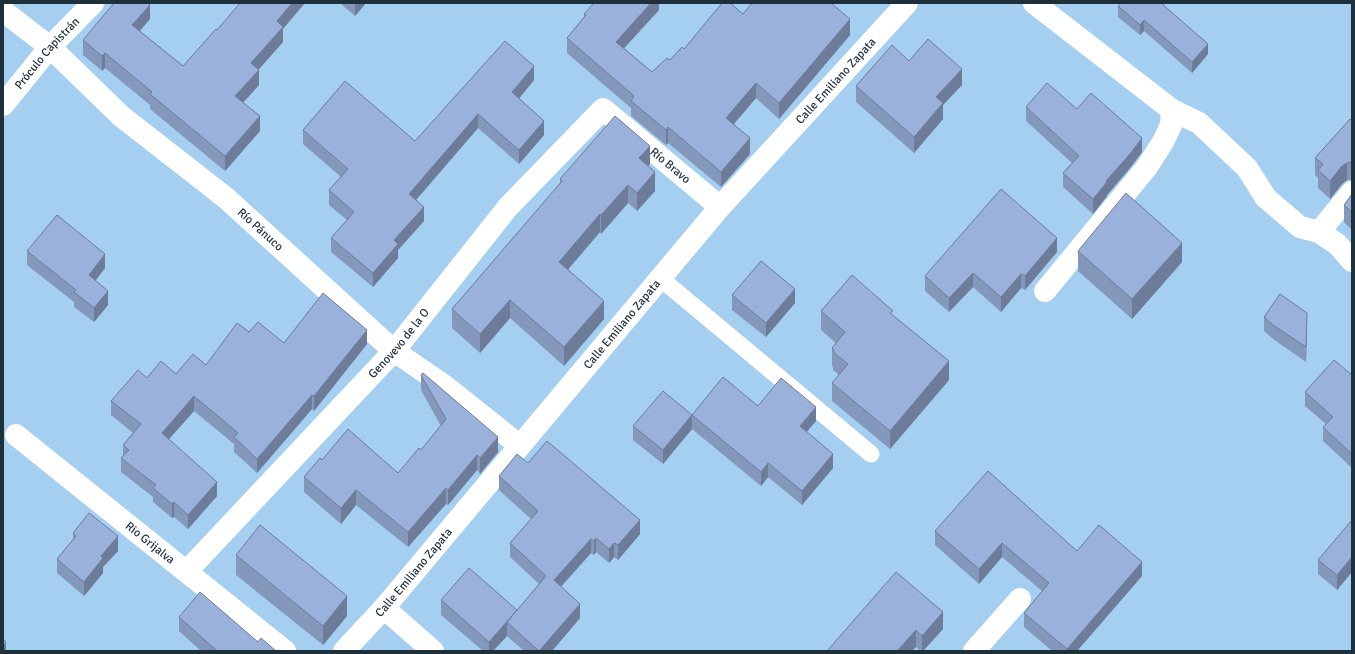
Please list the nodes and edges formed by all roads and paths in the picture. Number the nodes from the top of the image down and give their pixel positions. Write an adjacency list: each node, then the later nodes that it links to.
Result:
1 (92, 3): 5 (street, Próculo Capistrán)
2 (907, 3): 10 (street, Calle Emiliano Zapata)
3 (1034, 3): 8 (street)
4 (3, 11): 5 (street, Río Pánuco)
5 (50, 47): 6 (street, Próculo Capistrán); 15 (street, Río Pánuco)
6 (3, 105)
7 (602, 109): 10 (street, Río Bravo); 15 (street, Genovevo de la O)
8 (1172, 110): 11 (street); 14 (street)
9 (1352, 192): 11 (street)
10 (720, 207): 13 (street, Calle Emiliano Zapata)
11 (1319, 232): 12 (street)
12 (1352, 261)
13 (660, 278): 17 (street, Calle Emiliano Zapata); 18 (lane)
14 (1045, 291)
15 (394, 351): 17 (street, Río Pánuco); 19 (street, Genovevo de la O)
16 (16, 435): 19 (street, Rio Grijalva)
17 (519, 445): 21 (street, Calle Emiliano Zapata)
18 (871, 454)
19 (187, 571): 22 (street, Rio Grijalva)
20 (1020, 598): 25 (street)
21 (384, 608): 23 (street, Calle Emiliano Zapata); 24 (street)
22 (285, 651)
23 (344, 651)
24 (433, 651)
25 (974, 651)

